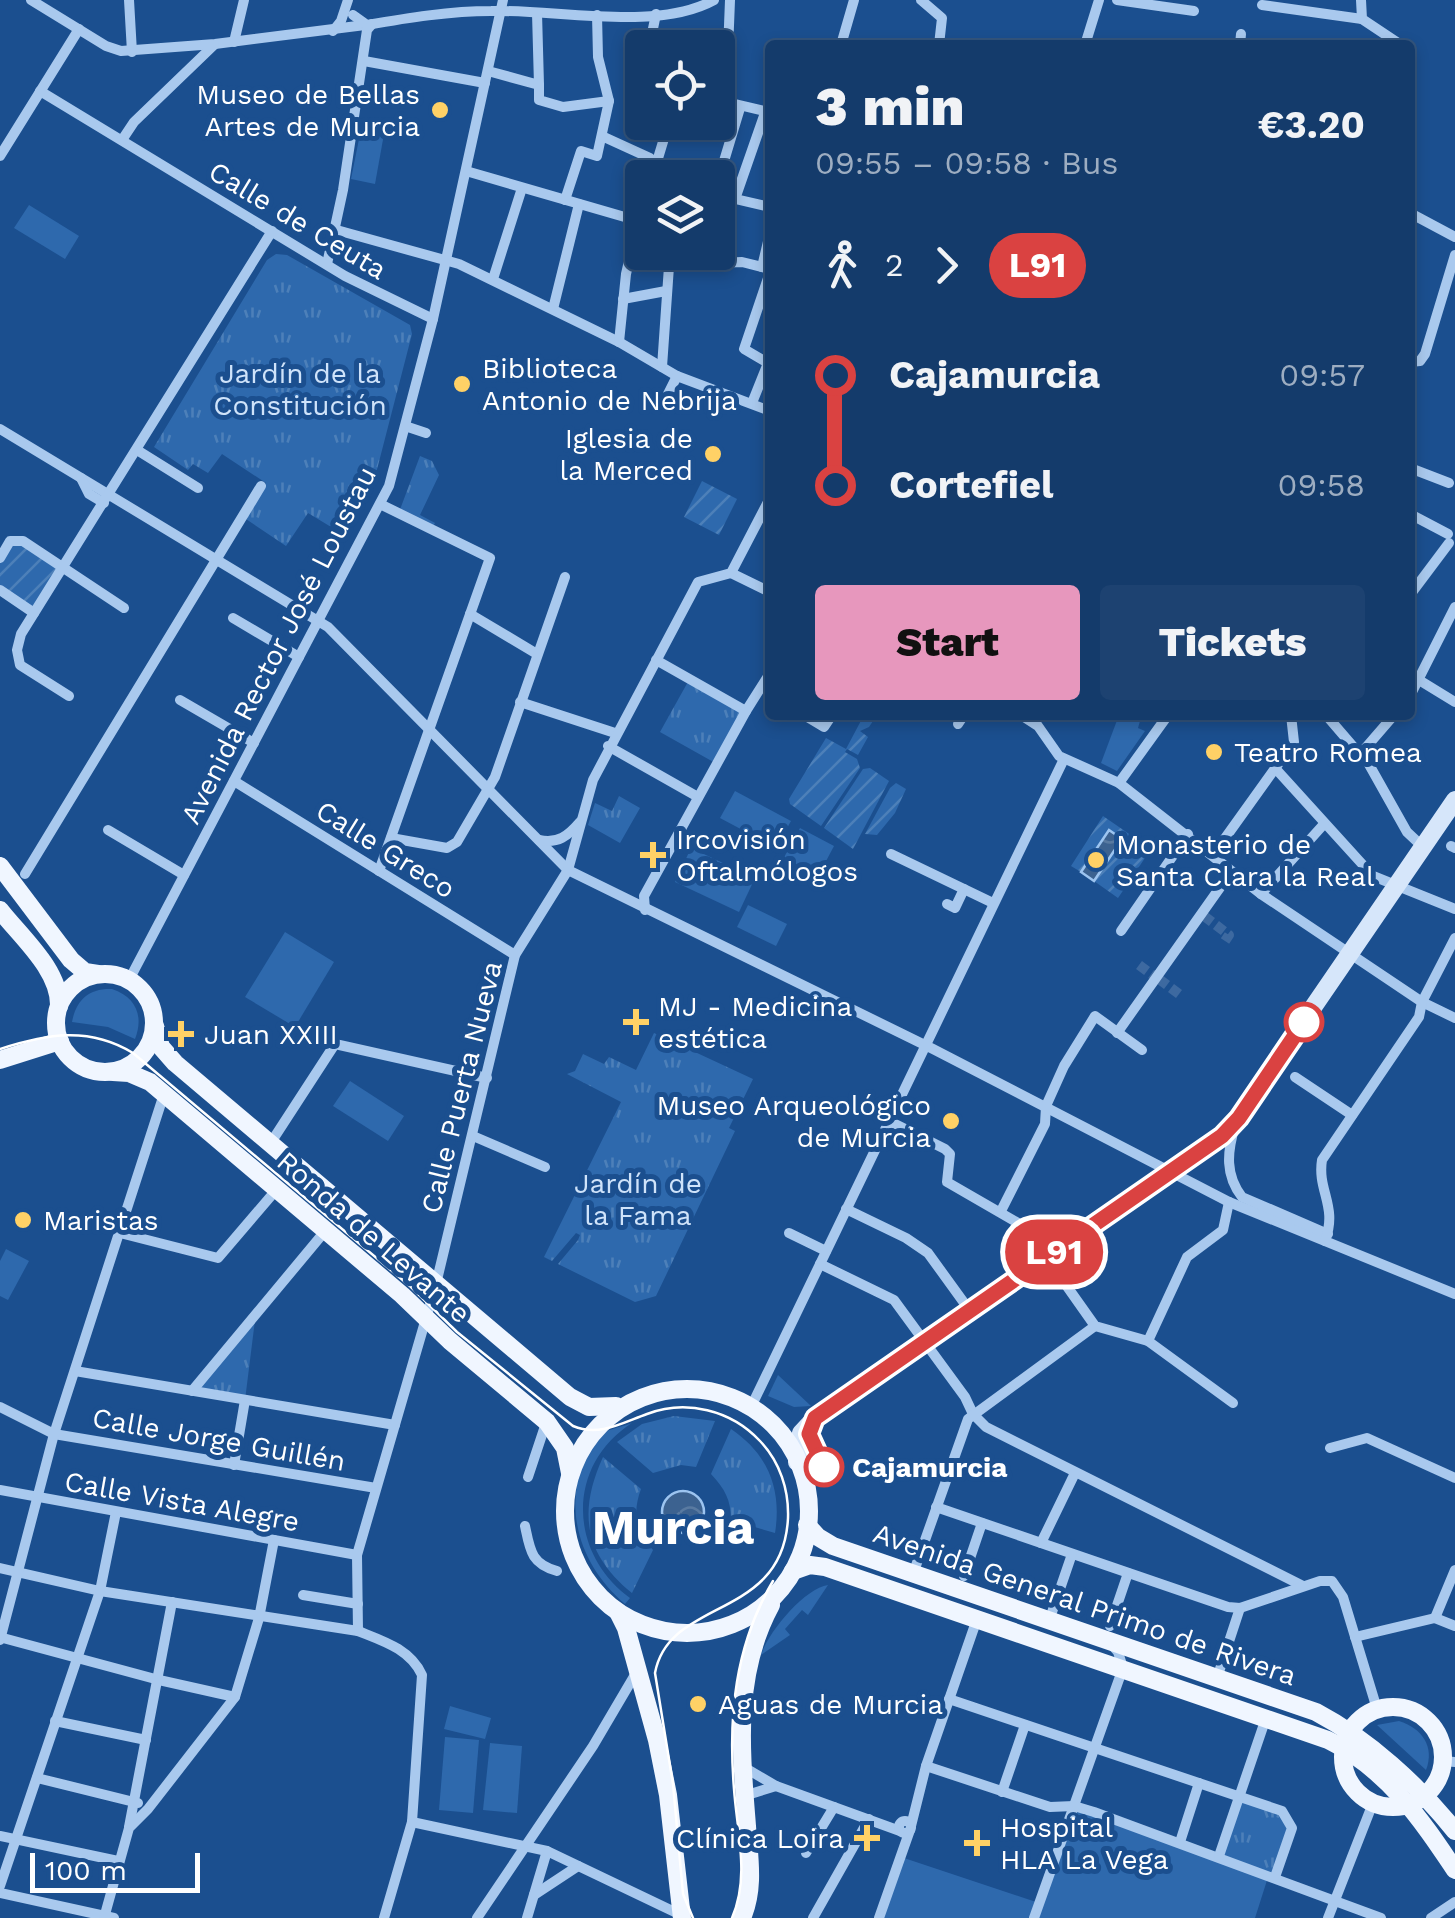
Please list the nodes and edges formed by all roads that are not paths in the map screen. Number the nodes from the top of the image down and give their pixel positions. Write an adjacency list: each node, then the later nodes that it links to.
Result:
1 (31, 0): 24 (street)
2 (129, 0): 35 (street)
3 (244, 0): 33 (street)
4 (349, 0): 20 (street)
5 (544, 0): 17 (street)
6 (588, 0): 19 (street)
7 (714, 0): 18 (street)
8 (730, 0): 26 (street)
9 (854, 0): 29 (street)
10 (922, 0): 30 (street)
11 (1099, 0): 31 (street)
12 (1117, 0): 16 (street)
13 (1361, 0): 21 (street)
14 (502, 5): 17 (street); 22 (street); 37 (street, Avenida Rector José Loustau)
15 (1262, 5): 21 (street)
16 (1194, 11)
17 (541, 13): 19 (street); 38 (street)
18 (656, 14): 19 (street); 25 (street)
19 (592, 15): 40 (street)
20 (348, 16): 22 (street); 23 (street); 27 (street)
21 (1362, 19): 32 (street)
22 (369, 24): 23 (street); 28 (street)
23 (350, 28): 27 (street); 28 (street)
24 (79, 29): 35 (street); 39 (street)
25 (653, 30)
26 (728, 30)
27 (332, 31): 33 (street)
28 (366, 38): 36 (street)
29 (842, 40)
30 (940, 40)
31 (1087, 40)
32 (1398, 40)
33 (234, 42): 34 (street)
34 (214, 44): 35 (street); 47 (street)
35 (132, 52)
36 (364, 61): 37 (street); 60 (street)
37 (486, 77): 38 (street); 52 (street, Avenida Rector José Loustau)
38 (539, 85): 40 (street)
39 (40, 91): 46 (street); 47 (street, Calle de Ceuta)
40 (610, 101): 48 (street)
41 (735, 106): 42 (street)
42 (740, 108): 43 (street); 51 (street)
43 (765, 113)
44 (765, 118): 54 (street)
45 (0, 123): 46 (street)
46 (14, 132): 49 (street)
47 (124, 136): 61 (street, Calle de Ceuta)
48 (604, 137): 50 (street); 55 (street)
49 (0, 156)
50 (651, 160)
51 (724, 160)
52 (466, 171): 53 (street); 64 (street, Avenida Rector José Loustau)
53 (522, 188): 55 (street); 70 (street)
54 (735, 199): 57 (street)
55 (565, 200): 56 (street)
56 (578, 204): 58 (street); 74 (street)
57 (765, 206)
58 (625, 217)
59 (1415, 217): 62 (street)
60 (333, 229): 64 (street); 66 (street)
61 (272, 231): 66 (street, Calle de Ceuta); 88 (street)
62 (1455, 237)
63 (1455, 255): 78 (street)
64 (446, 260): 70 (street); 75 (street, Avenida Rector José Loustau)
65 (735, 262): 67 (street)
66 (327, 264): 75 (street, Calle de Ceuta)
67 (765, 269)
68 (629, 270): 73 (street)
69 (668, 270): 72 (street)
70 (492, 279): 74 (street)
71 (765, 280): 77 (street)
72 (666, 291): 73 (street); 79 (street)
73 (623, 299): 76 (street)
74 (554, 309): 76 (street)
75 (433, 320): 85 (street, Avenida Rector José Loustau)
76 (619, 342): 79 (street)
77 (765, 361)
78 (1415, 361)
79 (662, 367): 81 (street)
80 (765, 370): 82 (street)
81 (677, 376): 82 (street); 83 (street)
82 (752, 403): 84 (street)
83 (663, 404)
84 (765, 409)
85 (408, 426): 87 (street); 94 (street, Avenida Rector José Loustau)
86 (0, 429): 93 (street)
87 (426, 433)
88 (137, 450): 92 (street); 93 (street)
89 (1415, 470): 90 (street)
90 (1449, 483)
91 (261, 486): 98 (street)
92 (198, 488)
93 (107, 499): 98 (street); 99 (street)
94 (382, 506): 108 (street); 110 (street, Avenida Rector José Loustau)
95 (765, 517): 100 (street)
96 (1415, 517): 102 (street)
97 (0, 558): 99 (street)
98 (215, 559): 110 (street); 154 (street)
99 (63, 568): 106 (street); 107 (street)
100 (730, 574): 104 (street); 114 (street, Calle Puerta Nueva)
101 (565, 577): 112 (street)
102 (1415, 588)
103 (0, 590): 107 (street)
104 (765, 590)
105 (1455, 606): 111 (street)
106 (124, 608)
107 (34, 613): 118 (street)
108 (470, 614): 112 (street); 128 (street)
109 (233, 618): 113 (street)
110 (318, 621): 113 (street, Avenida Rector José Loustau); 128 (street)
111 (1450, 632): 115 (street)
112 (537, 654): 120 (street)
113 (299, 658): 130 (street, Avenida Rector José Loustau)
114 (656, 660): 122 (street); 129 (street, Calle Puerta Nueva)
115 (1419, 680): 116 (street); 121 (street)
116 (1415, 687)
117 (765, 692): 122 (street)
118 (70, 696)
119 (180, 700): 130 (street)
120 (520, 702): 129 (street); 137 (street)
121 (1455, 702)
122 (746, 712): 138 (street)
123 (1029, 720): 133 (street)
124 (1162, 720): 136 (street)
125 (1291, 720): 134 (street)
126 (1330, 720): 132 (street)
127 (1390, 720): 132 (street)
128 (429, 726): 137 (street); 144 (street)
129 (614, 734): 131 (street, Calle Puerta Nueva)
130 (254, 743): 135 (street, Avenida Rector José Loustau)
131 (608, 746): 138 (street); 140 (street, Calle Puerta Nueva)
132 (1362, 752): 146 (street)
133 (1064, 758): 136 (street); 160 (street)
134 (1276, 768): 141 (street); 148 (street)
135 (234, 781): 151 (street, Calle Greco); 155 (street, Avenida Rector José Loustau)
136 (1119, 783): 143 (street)
137 (489, 787): 144 (street); 145 (street)
138 (698, 797): 164 (street)
139 (1455, 800): 146 (main road)
140 (582, 820): 145 (street); 150 (street, Calle Puerta Nueva)
141 (1324, 824): 156 (street); 158 (street)
142 (108, 830): 155 (street)
143 (1188, 834): 148 (street); 165 (street)
144 (390, 838): 151 (street)
145 (538, 840): 150 (street)
146 (1423, 847): 156 (main road)
147 (891, 854): 157 (street)
148 (1213, 855): 152 (street)
149 (0, 866): 159 (main road)
150 (568, 870): 164 (street); 168 (street, Calle Puerta Nueva)
151 (380, 871): 168 (street, Calle Greco)
152 (1231, 872): 158 (street); 175 (street)
153 (0, 874): 159 (main road)
154 (25, 874)
155 (184, 875): 170 (street, Avenida Rector José Loustau)
156 (1396, 887): 162 (street); 167 (main road)
157 (964, 889): 160 (street); 161 (street)
158 (1261, 894): 167 (street)
159 (25, 903): 169 (main road)
160 (994, 903): 177 (street)
161 (947, 904)
162 (1455, 909)
163 (0, 910): 172 (main road)
164 (645, 910): 177 (street)
165 (1122, 930)
166 (1455, 938): 171 (street)
167 (1350, 954): 171 (street); 186 (main road)
168 (515, 955): 182 (street, Calle Puerta Nueva)
169 (98, 974): 170 (main road); 172 (main road)
170 (129, 980): 174 (main road)
171 (1422, 1002): 173 (street); 185 (street)
172 (58, 1008): 176 (main road)
173 (1455, 1018)
174 (155, 1026): 180 (main road); 189 (main road, Ronda de Levante)
175 (1118, 1033): 178 (street); 184 (street)
176 (60, 1041): 179 (main road); 180 (main road)
177 (925, 1045): 184 (street); 187 (street)
178 (1142, 1050)
179 (0, 1060)
180 (113, 1072): 183 (main road, Ronda de Levante)
181 (1295, 1077): 185 (street)
182 (487, 1078): 188 (street, Calle Puerta Nueva); 189 (street)
183 (164, 1094): 192 (main road, Ronda de Levante); 197 (street)
184 (1046, 1106): 191 (street); 195 (street)
185 (1352, 1116): 199 (street)
186 (1237, 1120): 191 (main road); 193 (street)
187 (888, 1121): 194 (street); 195 (street)
188 (473, 1136): 190 (street); 203 (street, Calle Puerta Nueva)
189 (270, 1144): 203 (main road, Ronda de Levante)
190 (545, 1167)
191 (1171, 1171): 193 (street); 201 (main road)
192 (277, 1188): 196 (main road, Ronda de Levante); 197 (street)
193 (1237, 1202): 199 (street); 208 (street)
194 (846, 1209): 200 (street); 205 (street)
195 (1000, 1211): 201 (street)
196 (326, 1230): 206 (main road, Ronda de Levante); 211 (street)
197 (120, 1232): 210 (street)
198 (789, 1233): 200 (street)
199 (1326, 1238): 204 (street)
200 (826, 1251): 202 (street)
201 (1046, 1258): 205 (main road); 207 (street)
202 (820, 1264): 209 (street); 216 (street)
203 (436, 1284): 206 (street, Calle Puerta Nueva); 214 (main road, Ronda de Levante)
204 (1455, 1294)
205 (970, 1311): 209 (main road)
206 (427, 1318): 218 (main road, Ronda de Levante); 219 (street, Calle Puerta Nueva)
207 (1094, 1326): 208 (street); 217 (street)
208 (1148, 1341): 213 (street)
209 (925, 1342): 217 (street); 222 (main road)
210 (75, 1371): 211 (street); 220 (street)
211 (192, 1391): 212 (street)
212 (245, 1400): 219 (street); 223 (street)
213 (1233, 1402)
214 (617, 1406): 216 (main road); 225 (main road)
215 (0, 1407): 220 (street, Calle Jorge Guillén)
216 (750, 1408): 222 (main road)
217 (973, 1414): 224 (street); 231 (street)
218 (547, 1422): 225 (main road, Ronda de Levante); 226 (street)
219 (395, 1425): 228 (street, Calle Puerta Nueva)
220 (54, 1434): 223 (street, Calle Jorge Guillén); 230 (street)
221 (1330, 1448): 227 (street)
222 (797, 1462): 234 (main road)
223 (234, 1464): 228 (street, Calle Jorge Guillén)
224 (1075, 1473): 237 (street); 248 (street)
225 (570, 1474): 252 (main road)
226 (528, 1477)
227 (1455, 1478)
228 (376, 1488): 239 (street, Calle Puerta Nueva)
229 (0, 1490): 230 (street, Calle Vista Alegre)
230 (36, 1498): 232 (street, Calle Vista Alegre); 244 (street)
231 (936, 1507): 233 (street); 246 (street)
232 (116, 1512): 236 (street, Calle Vista Alegre); 249 (street)
233 (982, 1523): 237 (street); 247 (street)
234 (807, 1525): 243 (main road); 246 (main road, Avenida General Primo de Rivera)
235 (525, 1526): 242 (street)
236 (274, 1540): 239 (street, Calle Vista Alegre); 256 (street)
237 (1040, 1543): 238 (street)
238 (1072, 1554): 245 (street); 259 (street)
239 (358, 1555): 254 (street, Calle Puerta Nueva)
240 (0, 1568): 244 (street)
241 (1455, 1570): 258 (street)
242 (557, 1571)
243 (793, 1571): 250 (main road); 257 (main road, Avenida General Primo de Rivera)
244 (17, 1572): 249 (street); 264 (street)
245 (1128, 1573): 255 (street); 262 (street)
246 (913, 1574): 259 (main road, Avenida General Primo de Rivera)
247 (964, 1576)
248 (1304, 1586): 255 (street); 263 (street)
249 (100, 1591): 253 (street); 265 (street)
250 (778, 1594): 252 (main road); 280 (main road)
251 (304, 1595): 254 (street)
252 (608, 1600): 266 (main road)
253 (172, 1602): 256 (street); 269 (street)
254 (358, 1604): 261 (street, Calle Puerta Nueva)
255 (1240, 1608): 268 (street)
256 (259, 1618): 261 (street); 270 (street)
257 (977, 1618): 267 (main road, Avenida General Primo de Rivera); 271 (street)
258 (1435, 1618): 260 (street); 263 (street)
259 (1049, 1620): 262 (main road, Avenida General Primo de Rivera)
260 (1455, 1626)
261 (358, 1631): 295 (street)
262 (1107, 1633): 267 (street); 268 (main road, Avenida General Primo de Rivera)
263 (1355, 1637): 272 (street)
264 (2, 1639): 265 (street)
265 (77, 1657): 269 (street); 274 (street)
266 (637, 1667): 302 (street); 318 (main road)
267 (1123, 1668): 273 (main road, Avenida General Primo de Rivera); 278 (street)
268 (1217, 1678): 277 (main road, Avenida General Primo de Rivera)
269 (158, 1680): 270 (street); 276 (street)
270 (235, 1697): 293 (street)
271 (949, 1699): 275 (street); 281 (street)
272 (1377, 1708): 277 (main road); 279 (main road)
273 (1266, 1718): 277 (main road, Avenida General Primo de Rivera); 287 (street)
274 (56, 1721): 276 (street); 282 (street)
275 (1026, 1725): 278 (street); 285 (street)
276 (146, 1740): 288 (street)
277 (1346, 1740): 289 (main road); 290 (main road)
278 (1095, 1748): 283 (street); 292 (street)
279 (1449, 1762): 289 (main road)
280 (741, 1766): 284 (street); 286 (main road)
281 (926, 1766): 285 (street); 297 (street)
282 (37, 1778): 288 (street); 300 (street)
283 (1200, 1783): 287 (street); 301 (street)
284 (776, 1786): 286 (street); 291 (street)
285 (1002, 1792): 292 (street)
286 (744, 1796): 316 (main road)
287 (1238, 1796): 305 (street); 309 (street)
288 (132, 1800): 293 (street); 296 (street)
289 (1418, 1800): 290 (main road); 298 (main road); 308 (main road)
290 (1374, 1803): 312 (street)
291 (834, 1806): 294 (street); 304 (street)
292 (1074, 1806): 301 (street); 324 (street)
293 (148, 1810): 296 (street)
294 (869, 1819): 297 (street); 322 (street)
295 (412, 1822): 302 (street); 319 (street)
296 (128, 1828): 306 (street)
297 (903, 1829): 323 (street)
298 (1455, 1831)
299 (0, 1836): 300 (street)
300 (14, 1840): 306 (street); 310 (street)
301 (1180, 1842): 305 (street)
302 (526, 1845): 303 (street); 320 (street)
303 (547, 1851): 307 (street); 311 (street)
304 (806, 1853)
305 (1219, 1856): 309 (street)
306 (118, 1861): 317 (street)
307 (578, 1866): 311 (street); 314 (street)
308 (1455, 1870)
309 (1275, 1876): 312 (street)
310 (0, 1889): 317 (street)
311 (533, 1895): 321 (street)
312 (1336, 1900): 325 (street); 326 (street)
313 (1455, 1902): 327 (street)
314 (659, 1904): 315 (street); 318 (street)
315 (653, 1916)
316 (738, 1916)
317 (107, 1917)
318 (685, 1917)
319 (384, 1918)
320 (477, 1918)
321 (527, 1918)
322 (814, 1918)
323 (879, 1918)
324 (1034, 1918)
325 (1328, 1918)
326 (1381, 1918)
327 (1430, 1918)

